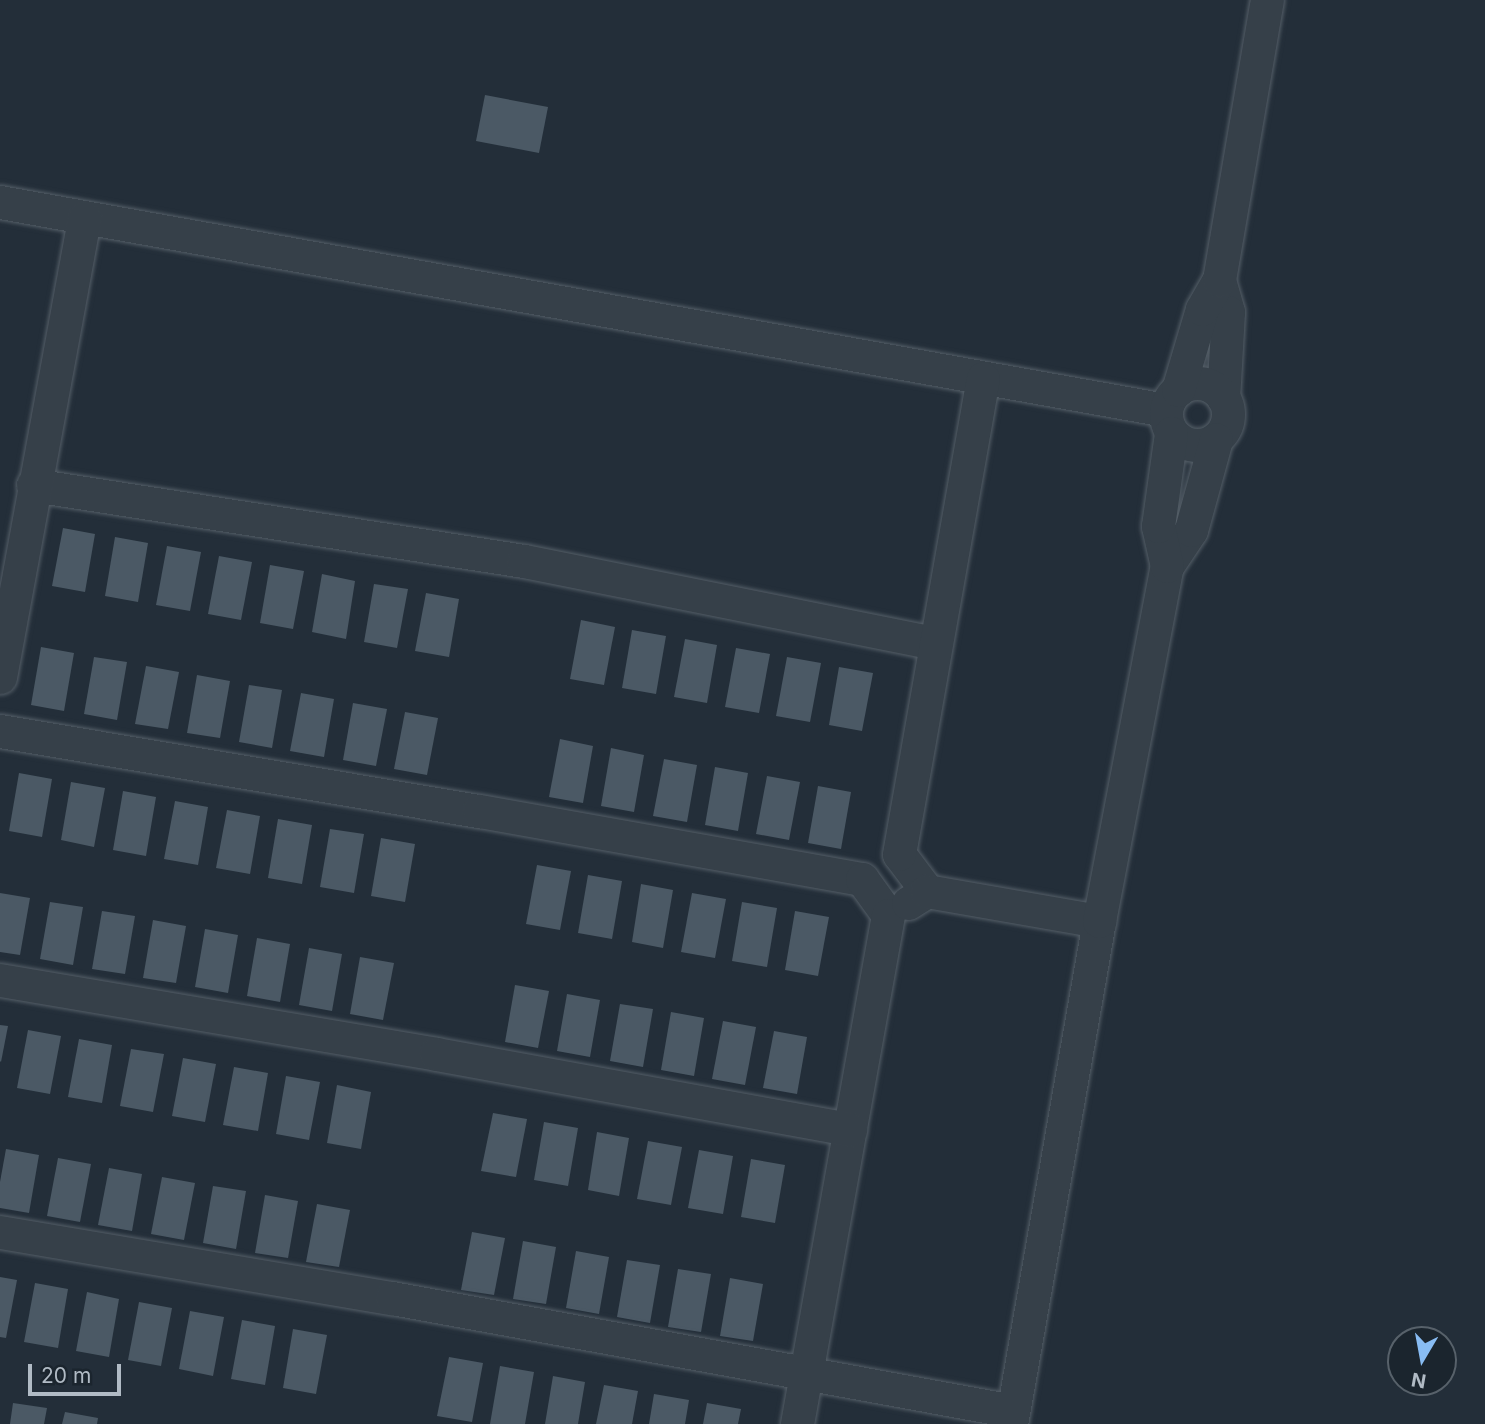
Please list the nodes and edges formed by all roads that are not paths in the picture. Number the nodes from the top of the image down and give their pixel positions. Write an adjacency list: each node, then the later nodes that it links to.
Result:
1 (1267, 0): 4 (street)
2 (0, 202): 3 (street)
3 (84, 218): 5 (street); 9 (street)
4 (1219, 280): 6 (street); 7 (street)
5 (983, 377): 7 (street); 11 (street)
6 (1223, 398): 7 (street); 8 (street)
7 (1171, 411): 8 (street); 10 (street)
8 (1216, 439): 10 (street)
9 (33, 485): 11 (street); 12 (street)
10 (1167, 566): 18 (street)
11 (935, 643): 14 (street)
12 (0, 677)
13 (0, 731): 15 (street)
14 (899, 854): 15 (street); 16 (street)
15 (862, 879): 17 (street)
16 (927, 891): 17 (street); 18 (street)
17 (888, 915): 20 (street)
18 (1099, 921): 23 (street)
19 (0, 980): 20 (street)
20 (850, 1129): 22 (street)
21 (0, 1232): 22 (street)
22 (806, 1374): 23 (street); 24 (street)
23 (1012, 1417)
24 (797, 1424)

